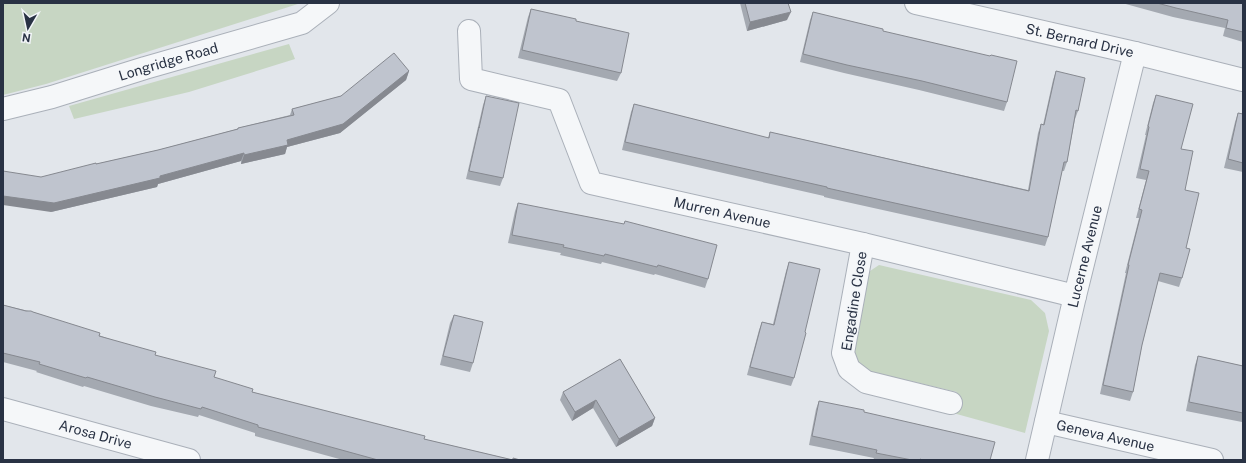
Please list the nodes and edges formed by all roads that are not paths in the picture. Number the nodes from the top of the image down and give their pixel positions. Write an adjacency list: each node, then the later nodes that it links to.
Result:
1 (328, 3): 6 (street, Longridge Road)
2 (916, 3): 4 (street, St. Bernard Drive)
3 (469, 30): 7 (street, Murren Avenue)
4 (1134, 53): 5 (street, St. Bernard Drive); 8 (street, Lucerne Avenue)
5 (1243, 80)
6 (3, 109)
7 (863, 244): 8 (street, Murren Avenue); 9 (street, Engadine Close)
8 (1075, 296): 11 (street, Lucerne Avenue)
9 (951, 403)
10 (3, 409): 12 (street, Arosa Drive)
11 (1046, 422): 13 (street, Lucerne Avenue); 14 (street, Geneva Avenue)
12 (189, 460)
13 (1037, 460)
14 (1212, 460)

